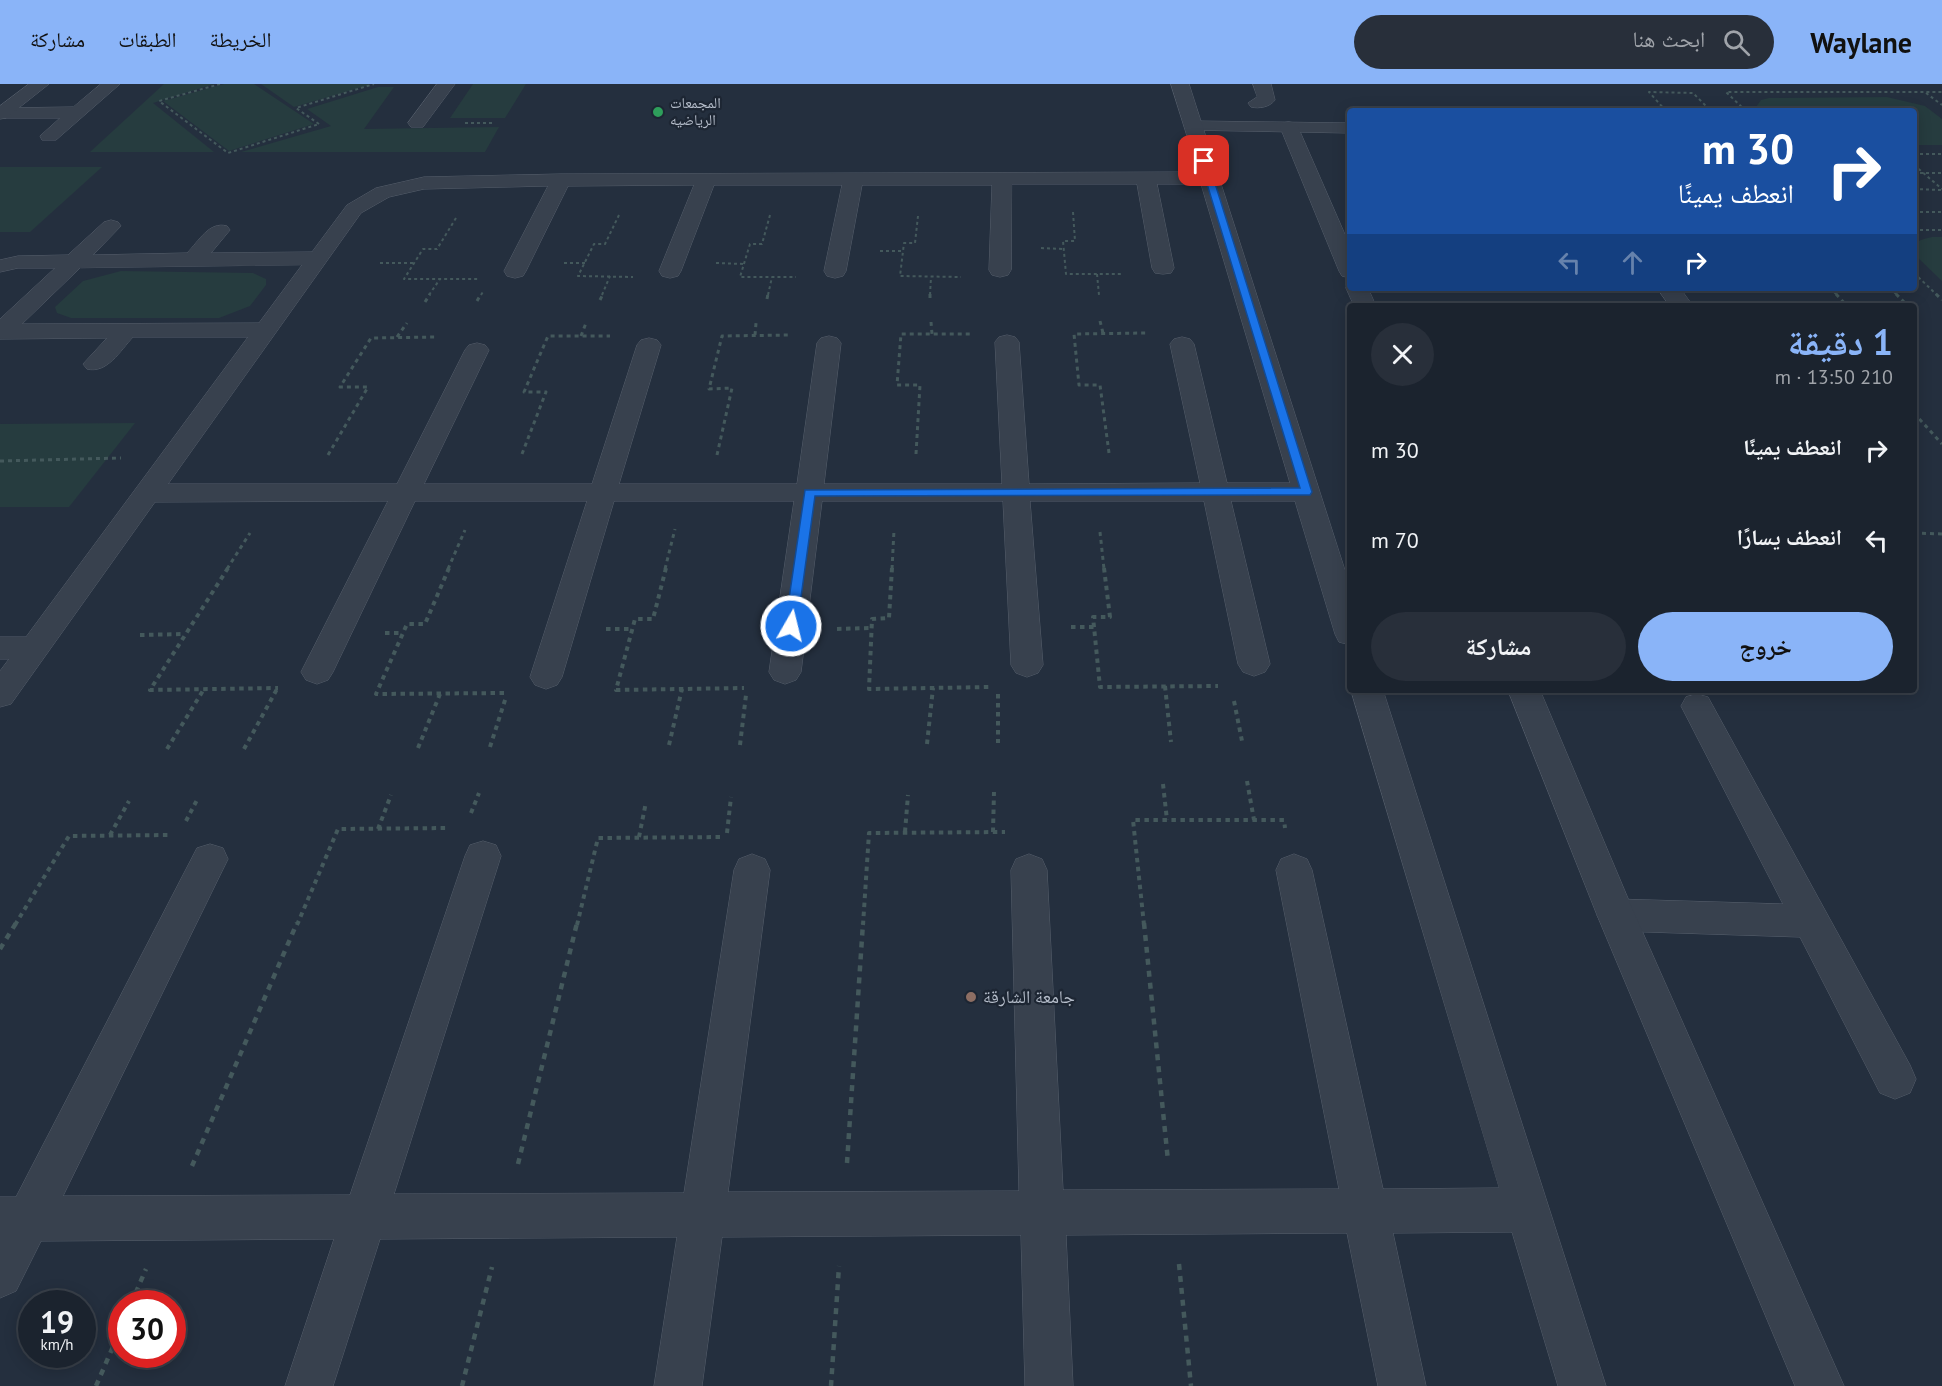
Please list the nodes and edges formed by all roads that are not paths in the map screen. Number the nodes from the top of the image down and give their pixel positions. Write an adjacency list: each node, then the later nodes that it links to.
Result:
1 (40, 84): 8 (street)
2 (111, 84): 7 (street)
3 (446, 84): 9 (street)
4 (1262, 84): 6 (street)
5 (1192, 96): 10 (street)
6 (1284, 104)
7 (77, 112): 8 (street); 13 (street)
8 (1, 114)
9 (417, 123)
10 (1193, 126): 11 (street); 15 (street)
11 (1289, 127): 12 (street); 25 (street)
12 (1347, 128)
13 (49, 136)
14 (1146, 178): 15 (street); 17 (street); 27 (street)
15 (1209, 178): 47 (street)
16 (853, 179): 17 (street); 19 (street); 31 (street)
17 (1002, 179): 28 (street)
18 (561, 180): 19 (street); 22 (street); 29 (street)
19 (706, 180): 30 (street)
20 (111, 226): 24 (street)
21 (220, 230): 23 (street)
22 (318, 258): 23 (street); 35 (street)
23 (193, 260): 24 (street)
24 (75, 261): 26 (street); 36 (street)
25 (1347, 262)
26 (0, 266)
27 (1163, 268)
28 (1000, 270)
29 (515, 271)
30 (670, 271)
31 (835, 271)
32 (1670, 291): 33 (street)
33 (1680, 303)
34 (126, 330): 35 (street); 36 (street); 42 (street)
35 (266, 330): 48 (street)
36 (1, 331)
37 (1007, 342): 45 (street)
38 (829, 343): 44 (street)
39 (1182, 344): 46 (street)
40 (649, 345): 49 (street)
41 (477, 350): 43 (street)
42 (95, 364)
43 (406, 492): 48 (street); 49 (street); 55 (street)
44 (809, 492): 45 (street); 49 (street); 56 (street)
45 (1016, 492): 46 (street); 54 (street)
46 (1216, 492): 47 (street); 53 (street)
47 (1306, 492): 50 (street)
48 (147, 493): 52 (street)
49 (604, 493): 57 (street)
50 (1347, 624)
51 (0, 648): 52 (street)
52 (34, 648): 60 (street)
53 (1254, 664)
54 (1027, 665)
55 (317, 672)
56 (785, 672)
57 (546, 677)
58 (1368, 693): 70 (street)
59 (1525, 693): 67 (street)
60 (0, 695)
61 (1697, 706): 68 (street)
62 (483, 856): 74 (street)
63 (210, 859): 75 (street)
64 (752, 870): 73 (street)
65 (1029, 870): 72 (street)
66 (1294, 870): 71 (street)
67 (1616, 915): 68 (street); 82 (street)
68 (1812, 921): 69 (street)
69 (1895, 1078)
70 (1528, 1210): 71 (street); 81 (street)
71 (1366, 1211): 72 (street); 80 (street)
72 (1043, 1213): 73 (street); 79 (street)
73 (702, 1216): 74 (street); 78 (street)
74 (365, 1217): 75 (street); 77 (street)
75 (14, 1219): 76 (street)
76 (0, 1275)
77 (309, 1386)
78 (678, 1386)
79 (1049, 1386)
80 (1402, 1386)
81 (1582, 1386)
82 (1820, 1386)

